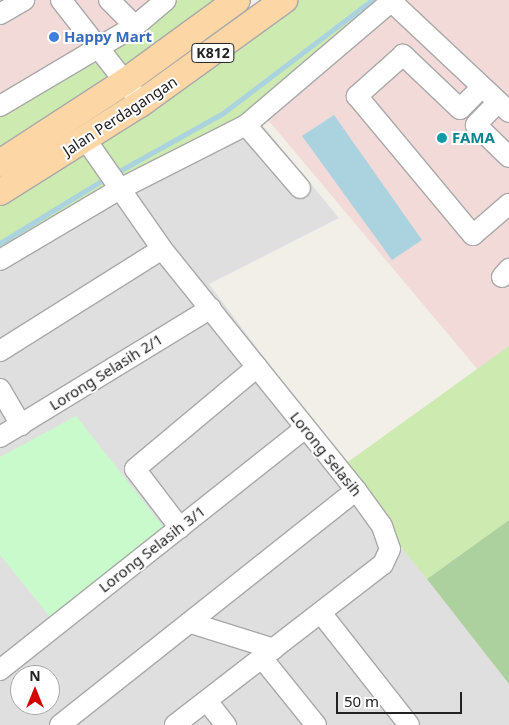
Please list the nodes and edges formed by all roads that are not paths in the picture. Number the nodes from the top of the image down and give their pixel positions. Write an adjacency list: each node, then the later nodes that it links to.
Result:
1 (24, 0): 9 (street)
2 (61, 0): 11 (street)
3 (109, 0): 10 (street)
4 (166, 0): 8 (street)
5 (237, 0): 12 (main road, Jalan Perdagangan / K812)
6 (284, 0): 14 (main road, Jalan Perdagangan / K812)
7 (392, 1): 13 (street); 18 (street)
8 (145, 7): 10 (street)
9 (0, 14)
10 (135, 26): 11 (street)
11 (102, 46): 12 (street); 15 (street)
12 (126, 82): 14 (street); 22 (main road, Jalan Perdagangan / K812)
13 (482, 87): 16 (street); 17 (street)
14 (140, 104): 20 (main road, Jalan Perdagangan / K812)
15 (0, 106)
16 (504, 107): 19 (street)
17 (460, 109): 19 (street); 26 (street)
18 (246, 125): 23 (street); 24 (street)
19 (476, 125): 21 (street)
20 (91, 150): 24 (street, Lorong Selasih); 25 (main road, Jalan Perdagangan / K812)
21 (509, 157)
22 (0, 163)
23 (300, 188)
24 (118, 190): 27 (street, Lorong Selasih); 28 (street)
25 (0, 192)
26 (509, 204)
27 (162, 249): 29 (street, Lorong Selasih); 30 (street)
28 (0, 260)
29 (211, 308): 31 (street, Lorong Selasih); 33 (street, Lorong Selasih 2/1)
30 (0, 351)
31 (257, 367): 34 (street, Lorong Selasih); 37 (street)
32 (0, 388): 33 (street)
33 (21, 425): 35 (street, Lorong Selasih 2/1)
34 (304, 429): 36 (street, Lorong Selasih); 37 (street, Lorong Selasih 3/1)
35 (0, 437)
36 (356, 490): 38 (street, Lorong Selasih); 39 (street)
37 (180, 528): 41 (street, Lorong Selasih 3/1)
38 (321, 613): 40 (street, Lorong Selasih); 47 (street)
39 (191, 623): 40 (street); 43 (street)
40 (268, 654): 42 (street, Lorong Selasih); 46 (street)
41 (0, 670)
42 (207, 700): 44 (street, Lorong Selasih); 45 (street)
43 (60, 725)
44 (175, 725)
45 (226, 725)
46 (316, 725)
47 (409, 725)

